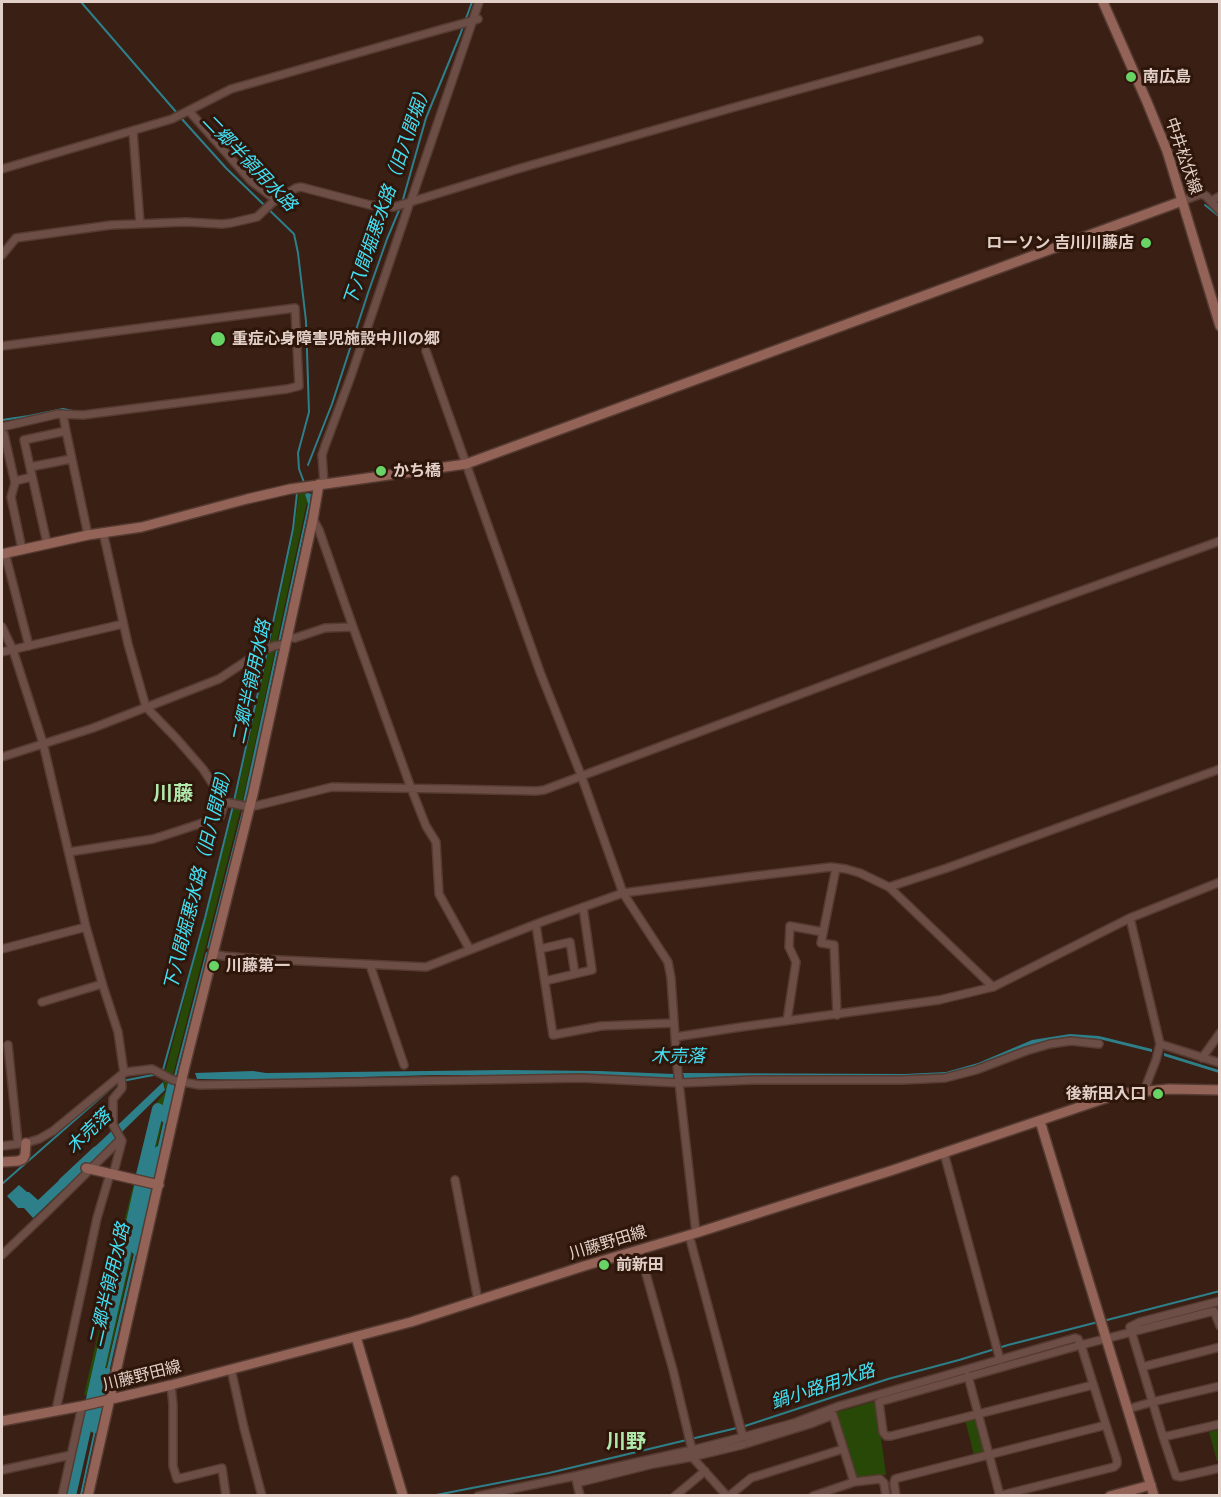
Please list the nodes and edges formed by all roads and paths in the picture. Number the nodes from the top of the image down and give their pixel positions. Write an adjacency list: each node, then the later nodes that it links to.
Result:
1 (479, 2): 3 (street)
2 (1103, 2): 10 (street, 中井松伏線)
3 (475, 20): 5 (street); 12 (street)
4 (980, 40): 12 (street)
5 (189, 111): 6 (street); 9 (street)
6 (133, 131): 7 (street); 14 (street)
7 (2, 169)
8 (1220, 196): 11 (street)
9 (274, 201): 12 (street); 14 (street)
10 (1182, 201): 11 (street); 16 (street, 中井松伏線); 23 (street)
11 (1211, 201): 13 (street)
12 (409, 202): 27 (street)
13 (1220, 211)
14 (140, 224): 15 (street)
15 (2, 255)
16 (1220, 326)
17 (2, 346): 19 (street)
18 (426, 351): 23 (street)
19 (63, 414): 20 (street); 21 (street)
20 (3, 430): 26 (street)
21 (66, 431): 22 (street); 24 (street)
22 (71, 459): 24 (street); 30 (street)
23 (466, 464): 27 (street); 46 (street)
24 (30, 467): 25 (street)
25 (32, 477): 26 (street); 32 (street)
26 (15, 481): 33 (street)
27 (318, 485): 28 (street); 29 (street)
28 (313, 519): 37 (street); 38 (street)
29 (103, 532): 30 (street); 35 (street)
30 (88, 535): 32 (street)
31 (1220, 541): 46 (street)
32 (47, 543): 33 (street)
33 (22, 549): 34 (street)
34 (3, 553): 39 (street)
35 (123, 624): 39 (street); 42 (street)
36 (2, 627): 40 (street)
37 (353, 627): 38 (street); 47 (street)
38 (280, 644): 42 (street); 49 (street)
39 (29, 646): 40 (street)
40 (13, 650): 41 (street); 43 (street)
41 (2, 652)
42 (146, 707): 43 (street); 48 (street)
43 (43, 743): 44 (street); 50 (street)
44 (2, 757)
45 (1220, 769): 53 (street)
46 (581, 775): 47 (street); 54 (street)
47 (411, 788): 49 (street); 62 (street)
48 (225, 802): 49 (street); 50 (street)
49 (245, 805): 63 (street)
50 (69, 852): 58 (street)
51 (836, 867): 53 (street); 54 (street); 59 (street)
52 (1220, 882): 56 (street)
53 (889, 887): 68 (street)
54 (623, 893): 55 (street); 72 (street)
55 (583, 908): 57 (street); 65 (street)
56 (1130, 918): 68 (street); 76 (street)
57 (536, 925): 61 (street); 62 (street)
58 (86, 927): 60 (street); 67 (street)
59 (823, 932): 70 (street); 71 (street)
60 (2, 949)
61 (540, 949): 65 (street); 66 (street)
62 (470, 950): 64 (street)
63 (213, 954): 64 (street); 82 (street)
64 (370, 964): 80 (street)
65 (575, 974): 66 (street)
66 (544, 981): 72 (street)
67 (102, 984): 69 (street); 81 (street)
68 (993, 987): 70 (street)
69 (42, 1002)
70 (837, 1015): 71 (street)
71 (787, 1021): 74 (street)
72 (674, 1023): 74 (street)
73 (1220, 1033): 78 (street)
74 (675, 1038): 83 (street)
75 (1099, 1044): 83 (street)
76 (1160, 1044): 78 (street); 85 (street)
77 (8, 1045): 88 (street)
78 (1202, 1058): 79 (street)
79 (1220, 1063)
80 (404, 1065)
81 (122, 1074): 82 (street); 87 (street); 88 (street)
82 (178, 1081): 83 (street); 95 (street)
83 (680, 1083): 96 (street)
84 (1220, 1090): 85 (street, 川藤野田線)
85 (1144, 1091): 86 (street, 川藤野田線)
86 (1040, 1121): 90 (street, 川藤野田線); 104 (street)
87 (121, 1139): 92 (street); 93 (street)
88 (22, 1143): 89 (street); 91 (street)
89 (2, 1146)
90 (944, 1153): 96 (street, 川藤野田線); 107 (street)
91 (2, 1162)
92 (88, 1168): 93 (street); 98 (street)
93 (111, 1174): 95 (street); 118 (street)
94 (455, 1180): 99 (street)
95 (154, 1184): 114 (street)
96 (692, 1234): 97 (street, 川藤野田線); 123 (street)
97 (639, 1249): 99 (street, 川藤野田線); 126 (street)
98 (2, 1256)
99 (478, 1300): 103 (street, 川藤野田線)
100 (1220, 1301): 102 (street)
101 (1220, 1326): 102 (street)
102 (1131, 1331): 104 (street); 108 (street)
103 (356, 1337): 109 (street, 川藤野田線); 140 (street)
104 (1106, 1338): 105 (street); 117 (street)
105 (1081, 1345): 107 (street); 110 (street); 112 (street)
106 (1220, 1347): 108 (street)
107 (1000, 1360): 123 (street)
108 (1142, 1367): 115 (street)
109 (231, 1369): 111 (street, 川藤野田線); 139 (street)
110 (968, 1376): 119 (street); 119 (street)
111 (171, 1385): 114 (street, 川藤野田線); 138 (street)
112 (1093, 1385): 119 (street); 122 (street)
113 (1220, 1386): 115 (street)
114 (107, 1400): 116 (street, 川藤野田線); 137 (street)
115 (1152, 1402): 117 (street); 124 (street)
116 (83, 1405): 118 (street, 川藤野田線); 127 (street)
117 (1128, 1409): 134 (street)
118 (56, 1410): 120 (street, 川藤野田線)
119 (979, 1414): 128 (street)
120 (2, 1421)
121 (1220, 1424): 124 (street)
122 (1106, 1425): 128 (street); 135 (street)
123 (741, 1430): 126 (street)
124 (1163, 1437): 129 (street)
125 (843, 1449): 126 (street); 133 (street); 144 (street)
126 (692, 1453): 131 (street); 132 (street)
127 (71, 1455): 130 (street); 136 (street)
128 (989, 1455): 135 (street); 147 (street)
129 (1220, 1468)
130 (2, 1470)
131 (705, 1471): 143 (street); 144 (street)
132 (576, 1480): 141 (street); 142 (street)
133 (854, 1482): 145 (street); 146 (street)
134 (1151, 1485): 148 (street); 149 (street)
135 (999, 1495)
136 (62, 1496)
137 (88, 1496)
138 (226, 1496)
139 (262, 1496)
140 (403, 1496)
141 (478, 1496)
142 (580, 1496)
143 (675, 1496)
144 (728, 1496)
145 (813, 1496)
146 (886, 1496)
147 (896, 1496)
148 (1110, 1496)
149 (1154, 1496)

